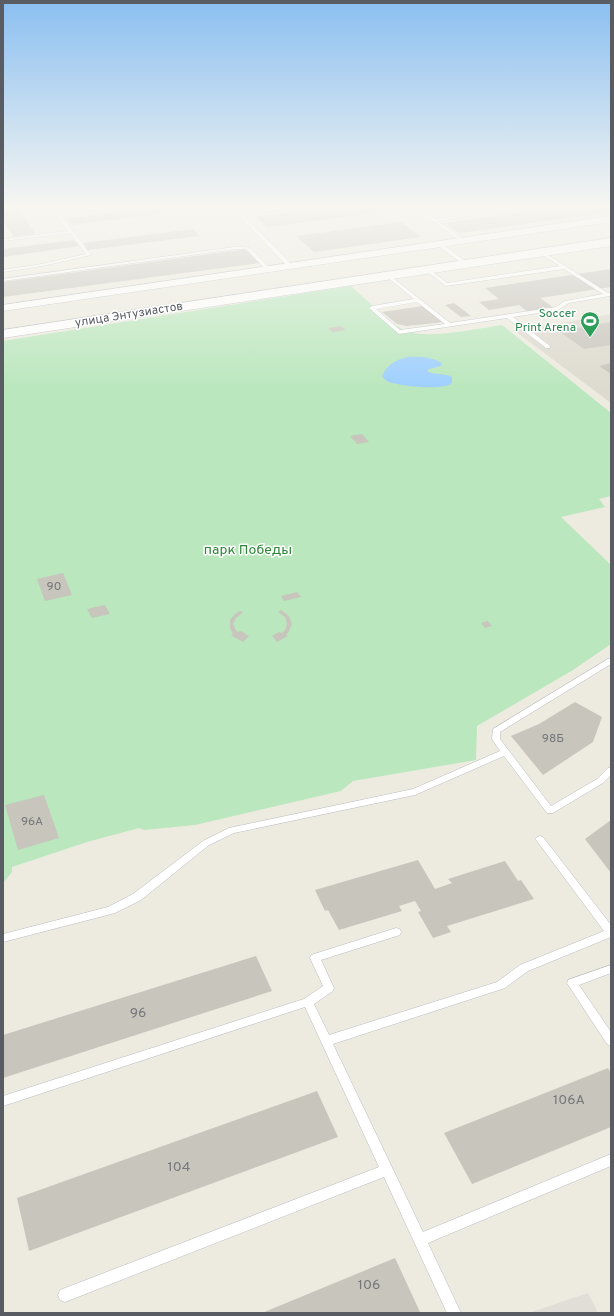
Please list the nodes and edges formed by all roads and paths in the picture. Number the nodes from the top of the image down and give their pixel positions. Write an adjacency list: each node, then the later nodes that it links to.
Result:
1 (33, 266): 9 (lane)
2 (102, 266): 11 (lane)
3 (266, 266): 7 (lane)
4 (287, 266): 7 (street, улица Энтузиастов)
5 (450, 266): 8 (main road, улица Энтузиастов)
6 (565, 267): 8 (lane); 12 (lane)
7 (268, 269): 14 (street, улица Энтузиастов)
8 (427, 270): 10 (main road, улица Энтузиастов)
9 (3, 271)
10 (388, 275): 13 (lane); 17 (main road, улица Энтузиастов)
11 (3, 280)
12 (609, 294): 15 (lane)
13 (418, 300): 16 (lane); 16 (lane)
14 (3, 308)
15 (508, 316): 16 (lane); 18 (lane)
16 (448, 324)
17 (3, 334)
18 (548, 347)
19 (611, 662): 20 (lane)
20 (506, 752): 21 (lane); 25 (lane)
21 (611, 770)
22 (540, 839): 24 (lane)
23 (396, 932): 27 (lane)
24 (611, 933): 28 (lane)
25 (3, 938)
26 (611, 969): 29 (lane)
27 (308, 1002): 28 (lane); 30 (lane)
28 (326, 1041): 32 (lane)
29 (611, 1041)
30 (3, 1101)
31 (611, 1160): 33 (lane)
32 (386, 1170): 33 (lane); 34 (lane)
33 (419, 1240): 35 (lane)
34 (65, 1295)
35 (454, 1313)

